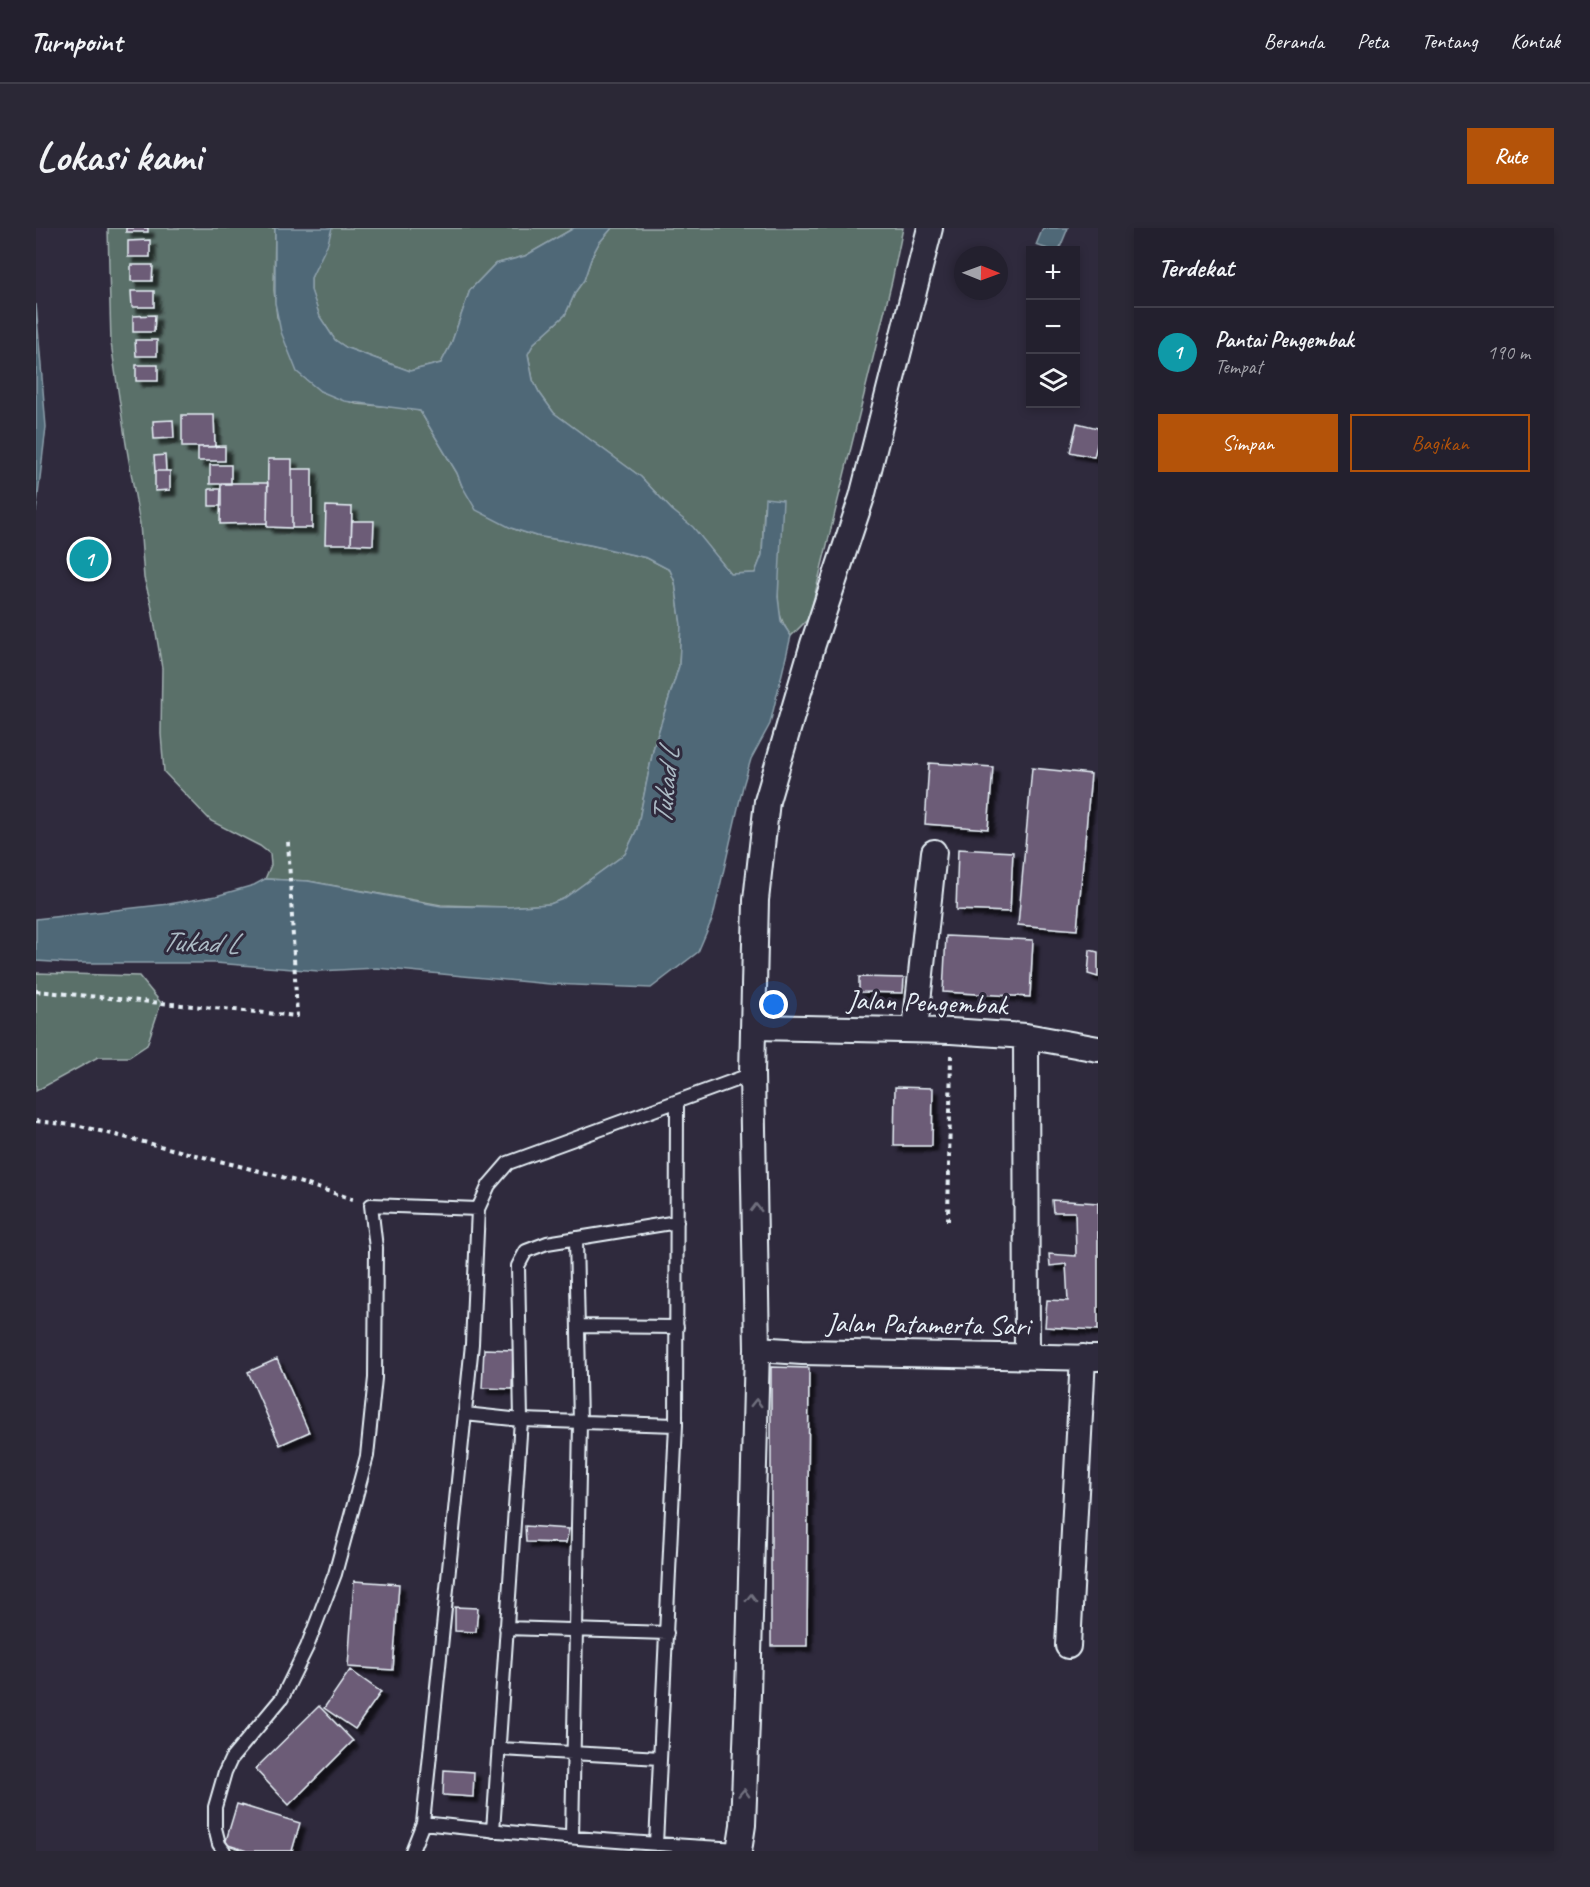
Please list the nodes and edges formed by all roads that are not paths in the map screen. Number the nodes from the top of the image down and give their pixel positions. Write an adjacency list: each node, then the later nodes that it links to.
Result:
1 (930, 228): 3 (street)
2 (934, 852): 4 (street)
3 (753, 1027): 4 (street, Jalan Pengembak); 7 (street)
4 (915, 1030): 5 (street, Jalan Pengembak)
5 (1026, 1036): 6 (street, Jalan Pengembak); 15 (street)
6 (1098, 1049)
7 (752, 1074): 8 (lane); 14 (street, one-way to 7)
8 (677, 1102): 9 (lane); 10 (lane)
9 (478, 1209): 17 (lane); 33 (lane)
10 (677, 1222): 11 (lane); 13 (lane)
11 (576, 1238): 12 (lane); 18 (lane)
12 (579, 1326): 13 (lane); 19 (lane)
13 (677, 1327): 20 (lane)
14 (757, 1349): 15 (street, Jalan Patamerta Sari); 32 (street, one-way to 14)
15 (1027, 1356): 16 (street, Jalan Patamerta Sari)
16 (1090, 1358): 24 (street)
17 (465, 1414): 18 (lane); 28 (lane)
18 (521, 1420): 19 (lane); 21 (lane)
19 (580, 1423): 20 (lane); 22 (lane)
20 (676, 1425): 23 (lane)
21 (506, 1628): 22 (lane); 25 (lane)
22 (576, 1631): 23 (lane); 26 (lane)
23 (667, 1633): 27 (lane)
24 (1068, 1646)
25 (499, 1749): 26 (lane); 29 (lane)
26 (574, 1753): 27 (lane); 30 (lane)
27 (660, 1758): 31 (lane)
28 (423, 1823): 29 (lane); 34 (lane)
29 (493, 1831): 30 (lane)
30 (572, 1836): 31 (lane)
31 (656, 1844): 32 (lane)
32 (740, 1850)
33 (224, 1851)
34 (412, 1851)

